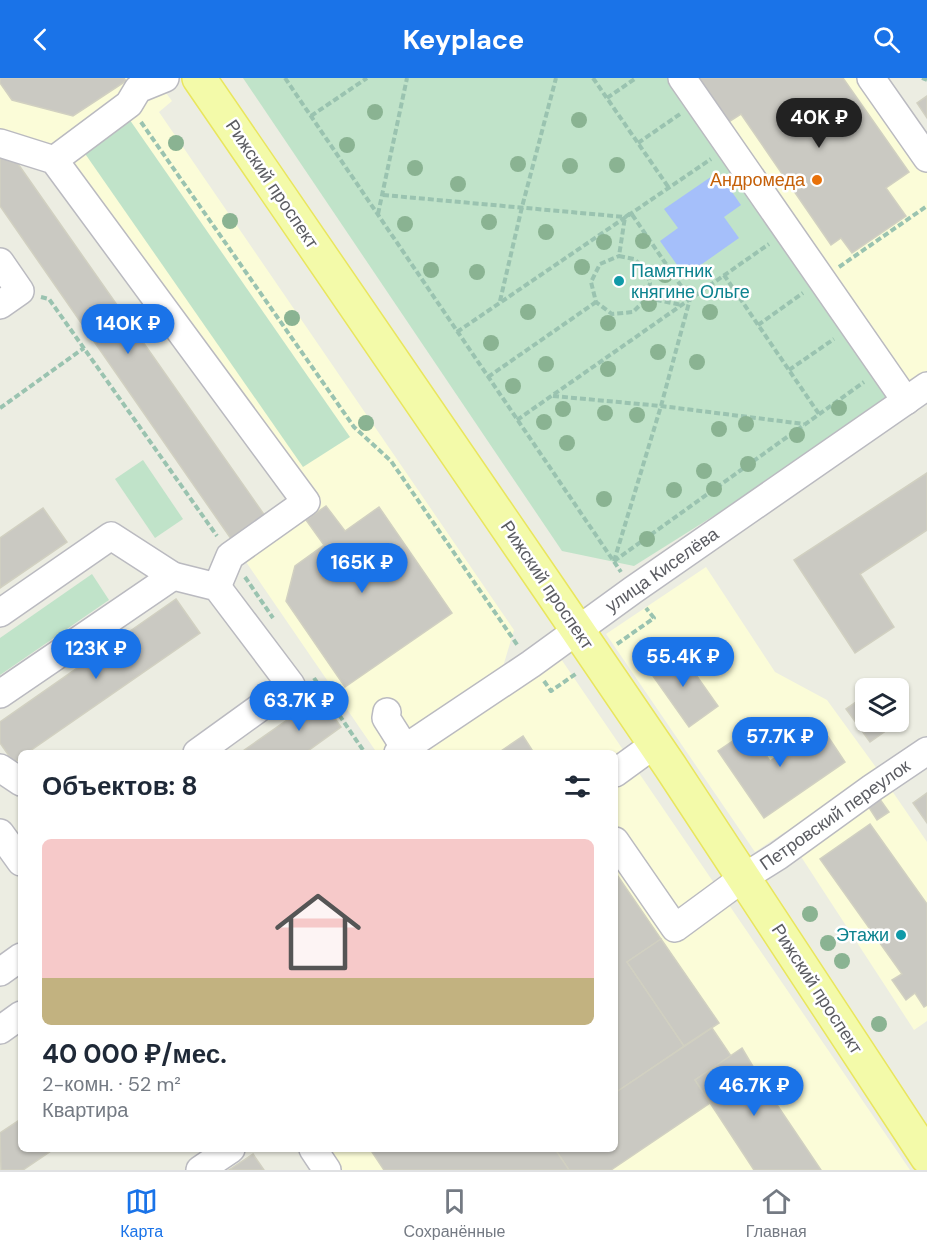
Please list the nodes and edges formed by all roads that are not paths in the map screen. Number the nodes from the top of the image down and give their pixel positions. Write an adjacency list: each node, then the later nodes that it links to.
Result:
1 (165, 78): 7 (street)
2 (199, 78): 14 (main road, Рижский проспект)
3 (682, 78): 10 (street)
4 (871, 78): 6 (street)
5 (0, 143): 7 (street)
6 (927, 158)
7 (54, 160): 12 (street)
8 (0, 262): 9 (street)
9 (10, 298)
10 (916, 394): 14 (street, улица Киселёва)
11 (173, 576): 12 (street); 13 (street); 15 (street)
12 (217, 587): 18 (street)
13 (0, 613)
14 (577, 630): 17 (main road, Рижский проспект); 20 (street, улица Киселёва)
15 (0, 694)
16 (387, 712): 19 (street)
17 (654, 744): 23 (street); 28 (main road, Рижский проспект)
18 (201, 750)
19 (401, 750)
20 (402, 750)
21 (927, 752): 28 (street, Петровский переулок)
22 (0, 768): 24 (street)
23 (618, 771)
24 (18, 780)
25 (0, 833): 27 (street)
26 (618, 845): 28 (street, Петровский переулок)
27 (18, 858)
28 (743, 878): 35 (main road, Рижский проспект)
29 (18, 959): 30 (street)
30 (0, 972)
31 (18, 1017): 32 (street)
32 (0, 1030)
33 (227, 1152): 36 (street)
34 (315, 1152): 37 (street)
35 (927, 1158)
36 (200, 1170)
37 (327, 1170)

